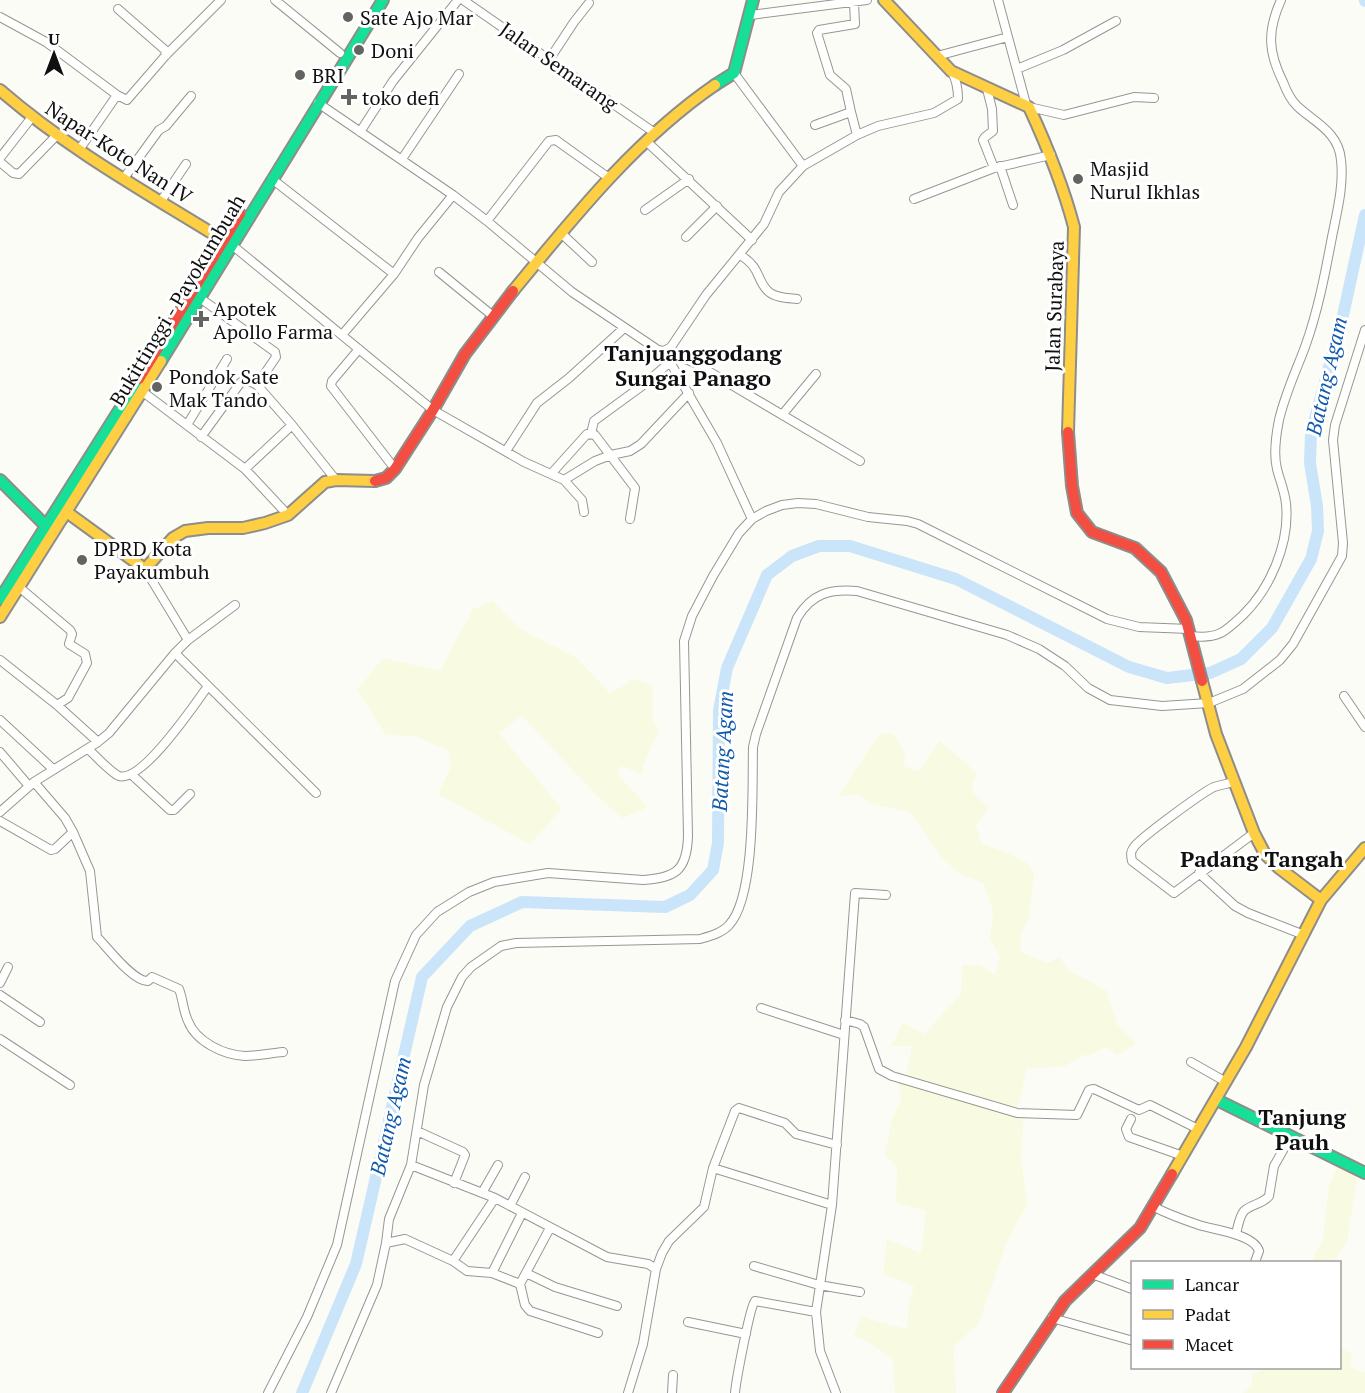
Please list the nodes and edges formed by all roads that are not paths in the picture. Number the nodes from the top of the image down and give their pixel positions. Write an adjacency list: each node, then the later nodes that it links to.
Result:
1 (221, 0): 20 (street)
2 (275, 0): 19 (street)
3 (373, 0): 19 (main road, Bukittinggi - Payokumbuah)
4 (383, 0): 32 (main road, Bukittinggi - Payokumbuah)
5 (458, 0): 37 (street)
6 (463, 0): 22 (street, Jalan Semarang)
7 (753, 0): 15 (main road)
8 (867, 0): 12 (street)
9 (884, 0): 21 (main road)
10 (998, 0): 18 (street)
11 (1281, 0): 111 (street)
12 (854, 2): 15 (street); 34 (street)
13 (589, 3): 22 (street)
14 (118, 9): 20 (street)
15 (751, 15): 25 (main road)
16 (0, 17): 29 (street)
17 (1116, 21): 23 (street)
18 (1008, 38): 21 (street); 23 (street)
19 (340, 52): 63 (main road, Bukittinggi - Payokumbuah)
20 (166, 55): 29 (street)
21 (936, 56): 24 (main road)
22 (549, 60): 40 (street, Jalan Semarang)
23 (1017, 69): 33 (street)
24 (951, 71): 27 (main road); 38 (street)
25 (734, 73): 40 (main road); 47 (street)
26 (459, 74): 44 (street)
27 (987, 89): 33 (main road); 48 (street)
28 (0, 90): 35 (main road, Napar-Koto Nan IV)
29 (117, 95): 41 (street)
30 (191, 96): 49 (street)
31 (1154, 98): 33 (street)
32 (318, 103): 37 (street); 51 (main road, Bukittinggi - Payokumbuah)
33 (1027, 106): 42 (main road, Jalan Surabaya)
34 (851, 112): 36 (street); 38 (street)
35 (32, 117): 39 (main road, Napar-Koto Nan IV); 43 (street)
36 (815, 125)
37 (360, 132): 44 (street)
38 (857, 135): 47 (street)
39 (56, 136): 41 (main road, Napar-Koto Nan IV); 45 (street)
40 (651, 137): 50 (main road); 52 (street, Jalan Semarang)
41 (79, 150): 49 (main road, Napar-Koto Nan IV)
42 (1051, 155): 48 (street); 111 (main road, Jalan Surabaya)
43 (0, 158)
44 (402, 159): 53 (street)
45 (0, 162)
46 (186, 164): 55 (street)
47 (803, 166): 62 (street)
48 (997, 167): 54 (street); 56 (street)
49 (124, 178): 55 (main road, Napar-Koto Nan IV)
50 (609, 178): 59 (street); 60 (main road)
51 (272, 179): 63 (main road, Bukittinggi - Payokumbuah); 68 (street)
52 (689, 179): 57 (street, Jalan Semarang); 58 (street)
53 (453, 195): 59 (street); 68 (street)
54 (914, 199)
55 (161, 201): 63 (main road, Napar-Koto Nan IV)
56 (1013, 205)
57 (717, 206): 61 (street); 62 (street, Jalan Semarang)
58 (645, 210)
59 (487, 221): 65 (street)
60 (561, 233): 65 (main road); 66 (street)
61 (686, 237)
62 (752, 240): 64 (street)
63 (227, 242): 69 (main road, Bukittinggi - Payokumbuah); 74 (main road, Bukittinggi - Payokumbuah); 75 (street)
64 (740, 255): 70 (street); 77 (street)
65 (537, 262): 71 (main road); 72 (street)
66 (592, 262)
67 (439, 272): 71 (street)
68 (394, 274): 75 (street)
69 (200, 298): 74 (main road, Bukittinggi - Payokumbuah); 82 (street)
70 (797, 299)
71 (493, 316): 85 (main road)
72 (623, 328): 77 (street); 91 (street)
73 (1365, 330): 117 (street)
74 (172, 334): 79 (main road, Bukittinggi - Payokumbuah)
75 (342, 335): 76 (street)
76 (359, 349): 85 (street); 95 (street)
77 (669, 349): 80 (street); 86 (street)
78 (227, 359): 87 (street)
79 (154, 362): 83 (main road, Bukittinggi - Payokumbuah); 105 (main road, Bukittinggi - Payokumbuah)
80 (670, 362): 84 (street); 89 (street)
81 (816, 374): 86 (street)
82 (257, 385): 88 (street); 90 (street)
83 (142, 393): 87 (street); 101 (main road, Bukittinggi - Payokumbuah)
84 (689, 393): 92 (street); 104 (street)
85 (433, 410): 91 (street); 95 (main road)
86 (782, 415): 93 (street)
87 (187, 425): 90 (street)
88 (292, 425): 94 (street); 98 (street)
89 (591, 434): 92 (street); 96 (street)
90 (201, 436): 94 (street)
91 (506, 452): 96 (street)
92 (611, 455): 99 (street); 103 (street)
93 (860, 461)
94 (244, 469): 102 (street)
95 (394, 469): 98 (main road)
96 (551, 474): 99 (street)
97 (0, 480): 105 (main road)
98 (336, 480): 102 (main road)
99 (564, 480): 100 (street)
100 (584, 512)
101 (68, 513): 106 (main road); 107 (main road, Bukittinggi - Payokumbuah)
102 (288, 515): 106 (main road)
103 (630, 519)
104 (752, 519): 111 (street); 192 (street)
105 (47, 527): 108 (main road, Bukittinggi - Payokumbuah)
106 (144, 569): 112 (street)
107 (20, 587): 110 (main road, Bukittinggi - Payokumbuah); 118 (street)
108 (0, 599)
109 (235, 605): 112 (street)
110 (0, 617)
111 (1192, 636): 117 (main road, Jalan Surabaya)
112 (188, 640): 113 (street)
113 (175, 653): 115 (street); 121 (street)
114 (0, 660): 118 (street)
115 (208, 686): 125 (street); 128 (street)
116 (1344, 696): 120 (street)
117 (1209, 703): 126 (main road, Jalan Surabaya); 154 (street)
118 (57, 705): 121 (street)
119 (0, 720): 124 (street)
120 (1365, 727)
121 (98, 742): 122 (street)
122 (88, 749): 124 (street); 125 (street)
123 (0, 752): 127 (street)
124 (53, 770): 127 (street)
125 (131, 774): 129 (street)
126 (1233, 782): 133 (main road, Jalan Surabaya); 135 (street)
127 (31, 784): 130 (street); 132 (street)
128 (316, 793)
129 (189, 794)
130 (0, 812)
131 (0, 821): 132 (street)
132 (73, 832): 147 (street)
133 (1254, 833): 135 (street); 137 (main road, Jalan Surabaya)
134 (1365, 848): 137 (main road)
135 (1199, 873): 138 (street)
136 (886, 895): 143 (street)
137 (1321, 900): 138 (main road)
138 (1304, 935): 149 (main road)
139 (8, 967): 140 (street)
140 (0, 983)
141 (0, 995): 144 (street)
142 (761, 1008): 145 (street)
143 (845, 1020): 145 (street); 153 (street)
144 (40, 1022)
145 (844, 1035): 156 (street)
146 (0, 1040): 150 (street)
147 (283, 1052)
148 (1191, 1062): 149 (street)
149 (1226, 1082): 151 (main road)
150 (70, 1085)
151 (1217, 1100): 153 (main road); 155 (main road)
152 (1131, 1119): 157 (street)
153 (1198, 1129): 157 (main road)
154 (417, 1131): 158 (street); 163 (street)
155 (1290, 1138): 161 (main road); 171 (street)
156 (837, 1144): 160 (street); 166 (street)
157 (1183, 1156): 168 (main road)
158 (411, 1165): 163 (street); 172 (street)
159 (498, 1165): 164 (street)
160 (713, 1168): 166 (street); 176 (street)
161 (1365, 1173)
162 (525, 1177): 167 (street)
163 (454, 1183): 164 (street)
164 (482, 1193): 165 (street)
165 (495, 1198): 167 (street); 173 (street)
166 (832, 1205): 181 (street)
167 (510, 1206): 169 (street)
168 (1154, 1207): 171 (street); 179 (main road)
169 (522, 1213): 170 (street); 177 (street)
170 (550, 1228): 176 (street); 178 (street)
171 (1236, 1234): 174 (street)
172 (386, 1243): 173 (street); 193 (street)
173 (453, 1261): 177 (street)
174 (1256, 1261)
175 (754, 1266): 181 (street)
176 (656, 1269): 194 (street)
177 (492, 1273): 180 (street)
178 (526, 1273): 180 (street); 184 (street)
179 (1092, 1274): 182 (street); 186 (main road)
180 (520, 1284): 188 (street)
181 (819, 1284): 183 (street); 185 (street)
182 (1131, 1289)
183 (860, 1292)
184 (617, 1306)
185 (816, 1312): 189 (street); 197 (street)
186 (1052, 1318): 190 (street); 198 (main road)
187 (688, 1323): 189 (street)
188 (598, 1334)
189 (746, 1334): 196 (street)
190 (1130, 1340)
191 (673, 1375): 195 (street)
192 (268, 1393)
193 (331, 1393)
194 (628, 1393)
195 (672, 1393)
196 (735, 1393)
197 (836, 1393)
198 (1003, 1393)

